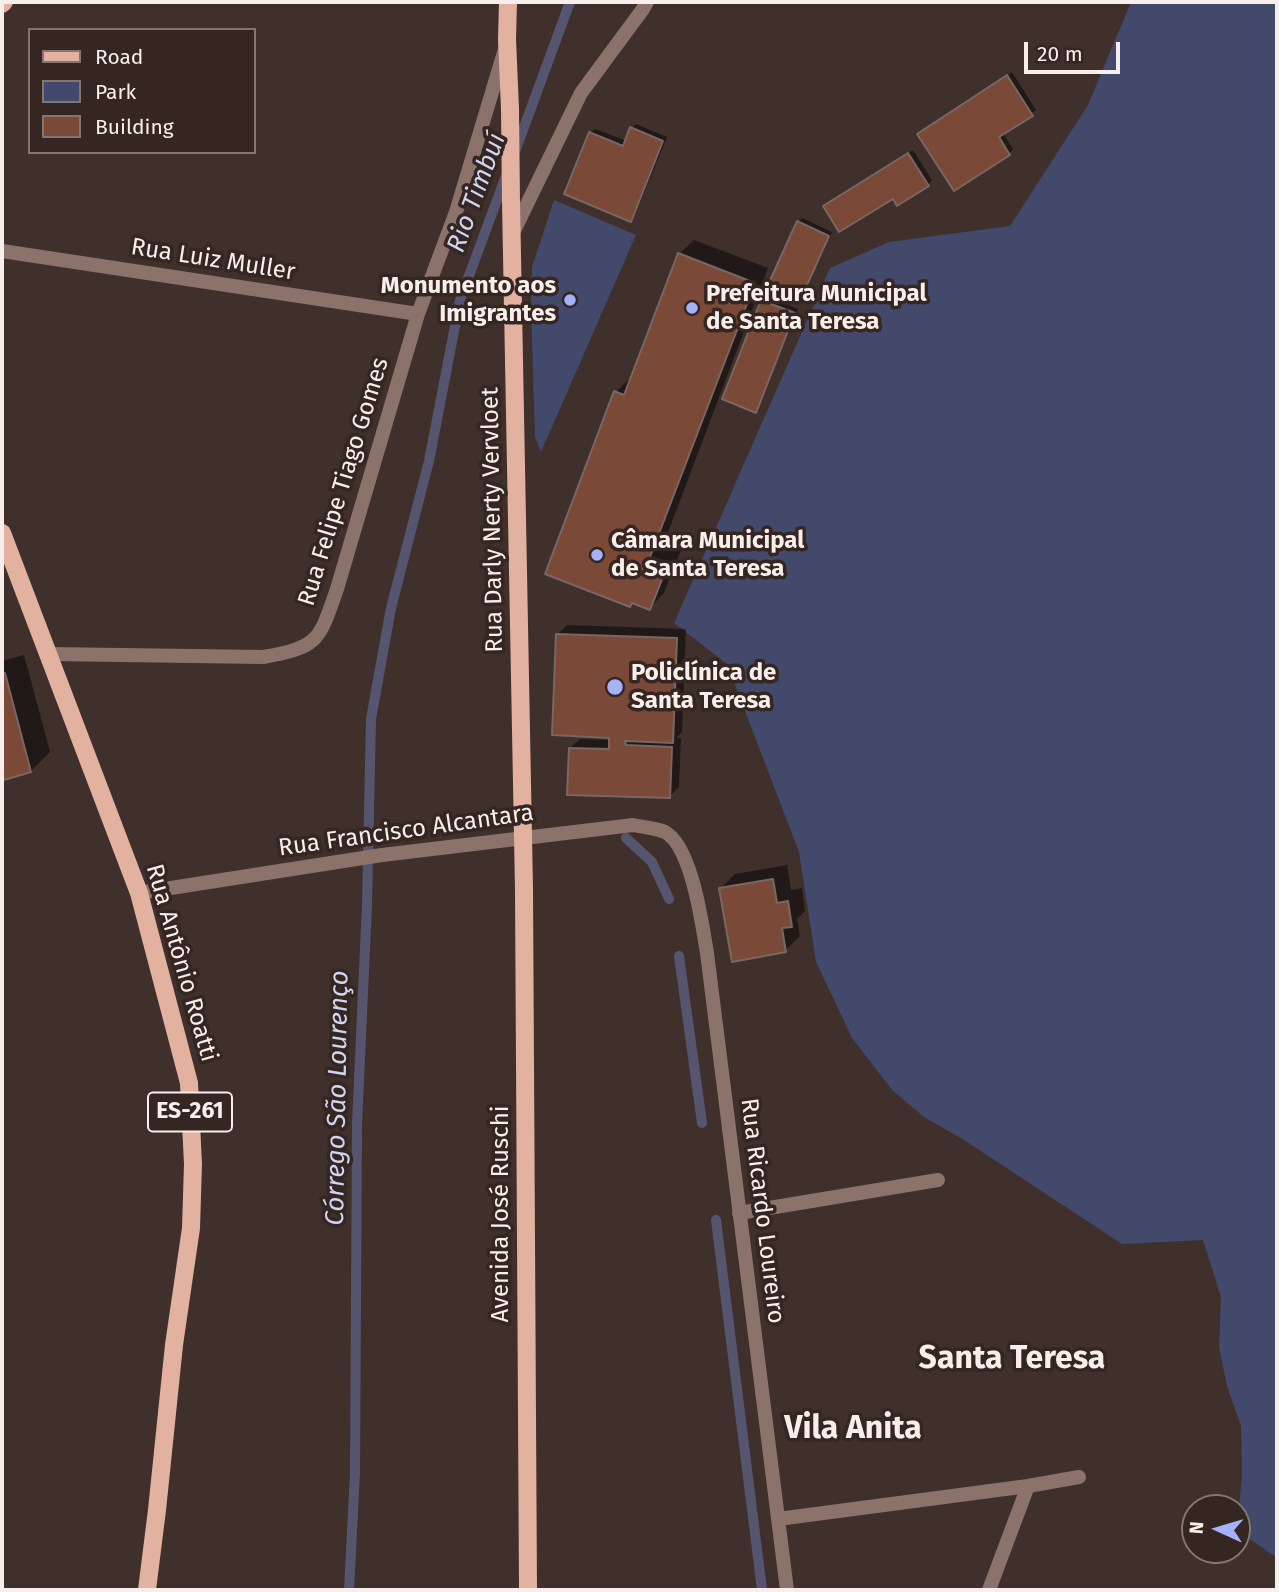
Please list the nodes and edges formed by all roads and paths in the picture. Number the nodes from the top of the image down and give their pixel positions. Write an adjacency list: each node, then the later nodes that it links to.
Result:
1 (508, 2): 3 (main road, Rua Darly Nerty Vervloet)
2 (647, 2): 4 (street)
3 (507, 40): 4 (main road, Rua Darly Nerty Vervloet); 6 (street, Rua Felipe Tiago Gomes)
4 (512, 237): 9 (main road, Rua Darly Nerty Vervloet)
5 (2, 251): 6 (street, Rua Luiz Muller)
6 (418, 314): 8 (street, Rua Felipe Tiago Gomes)
7 (2, 533): 8 (main road, ES-261)
8 (49, 654): 11 (main road, Rua Antônio Roatti / ES-261)
9 (524, 837): 10 (street, Rua Francisco Alcantara); 11 (street, Rua Francisco Alcantara); 18 (main road, Avenida José Ruschi)
10 (676, 842): 13 (street, Rua Ricardo Loureiro)
11 (139, 893): 17 (main road, Rua Antônio Roatti / ES-261)
12 (938, 1180): 13 (street)
13 (739, 1213): 16 (street, Rua Ricardo Loureiro)
14 (1079, 1477): 15 (street)
15 (1028, 1486): 16 (street); 20 (street)
16 (778, 1519): 19 (street, Rua Ricardo Loureiro)
17 (146, 1590)
18 (528, 1590)
19 (788, 1590)
20 (989, 1590)

